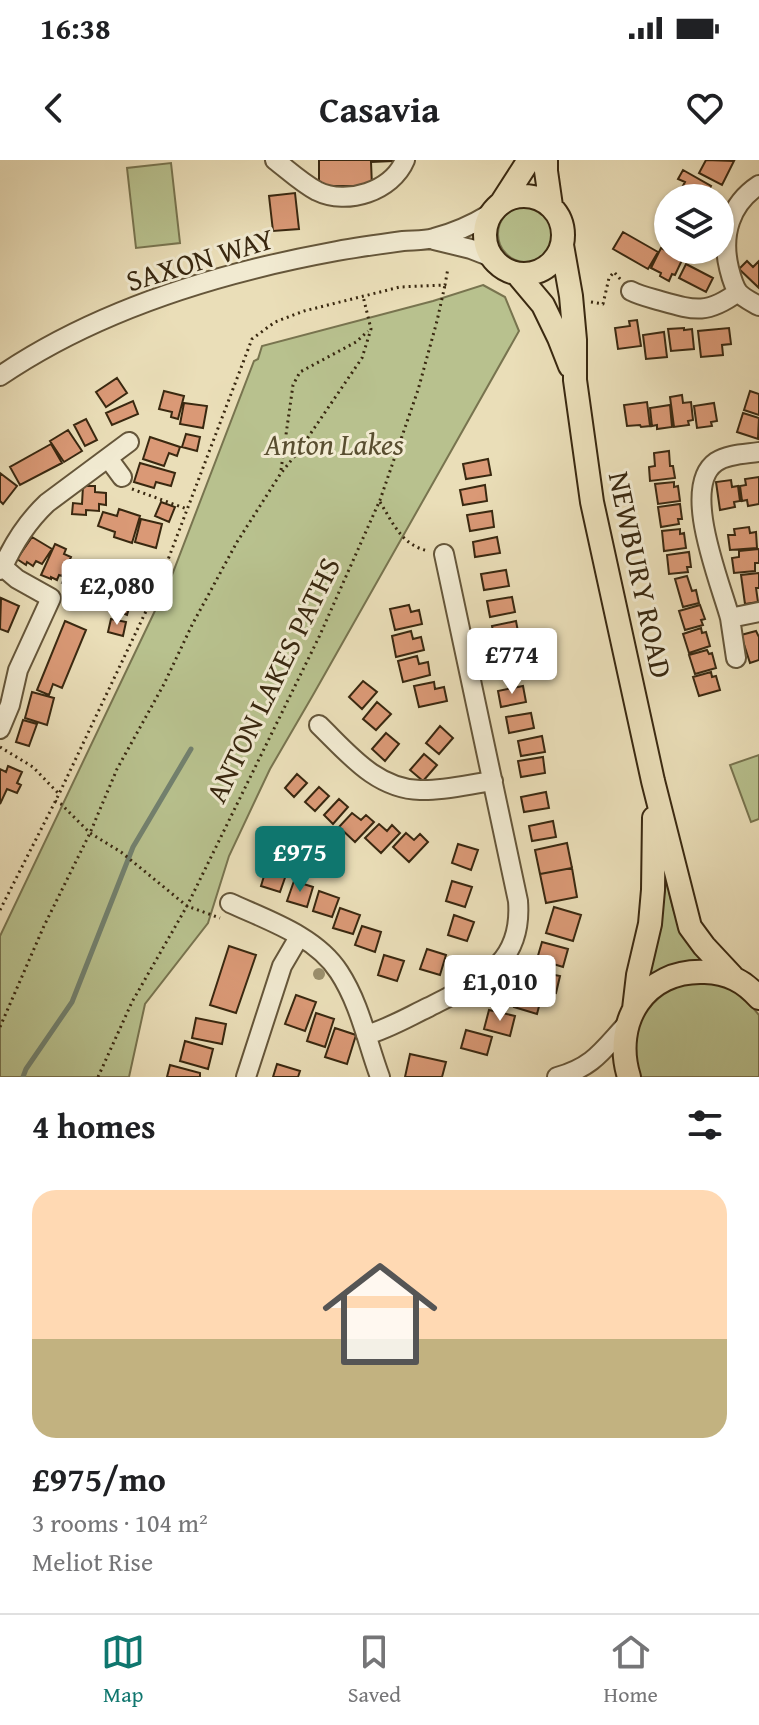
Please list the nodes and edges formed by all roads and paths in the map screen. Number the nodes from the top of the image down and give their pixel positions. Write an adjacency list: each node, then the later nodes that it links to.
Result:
1 (275, 160): 2 (street)
2 (405, 160)
3 (529, 160): 7 (main road)
4 (546, 160): 6 (main road)
5 (759, 185): 15 (street)
6 (551, 206): 7 (main road); 9 (main road)
7 (496, 208): 8 (street, SAXON WAY); 10 (main road)
8 (431, 239): 10 (street, SAXON WAY); 20 (street, SAXON WAY)
9 (562, 245): 12 (main road); 21 (main road, NEWBURY ROAD)
10 (494, 258): 12 (main road)
11 (448, 268): 13 (path, ANTON LAKES PATHS)
12 (517, 274): 21 (main road, NEWBURY ROAD)
13 (445, 285): 16 (path); 27 (path, ANTON LAKES PATHS)
14 (631, 291): 15 (street); 17 (path)
15 (738, 292): 18 (street)
16 (363, 296): 19 (path); 28 (path)
17 (588, 301)
18 (759, 306)
19 (371, 329): 25 (path); 25 (path)
20 (3, 368)
21 (575, 380): 38 (main road, NEWBURY ROAD)
22 (129, 442): 24 (street)
23 (759, 452): 32 (street)
24 (108, 458): 26 (street); 30 (street)
25 (281, 473): 41 (path)
26 (122, 477): 28 (path)
27 (380, 500): 29 (path); 43 (path, ANTON LAKES PATHS)
28 (187, 509): 39 (path)
29 (444, 554): 37 (street)
30 (1, 568): 35 (street)
31 (759, 612): 32 (street)
32 (730, 618): 33 (street)
33 (736, 658)
34 (319, 725): 37 (street)
35 (0, 729)
36 (0, 747): 39 (path)
37 (493, 781): 50 (street)
38 (653, 781): 46 (main road, NEWBURY ROAD); 48 (main road, NEWBURY ROAD)
39 (59, 794): 40 (path)
40 (55, 801): 41 (path); 44 (path)
41 (90, 833): 43 (path); 49 (path)
42 (230, 903): 43 (path); 45 (street)
43 (187, 906): 51 (path, ANTON LAKES PATHS)
44 (0, 910)
45 (299, 937): 50 (street); 52 (street)
46 (744, 982): 47 (main road, NEWBURY ROAD); 48 (main road)
47 (759, 998)
48 (630, 1017): 54 (street); 55 (main road, NEWBURY ROAD)
49 (0, 1027)
50 (366, 1035): 53 (street)
51 (98, 1077)
52 (246, 1077)
53 (380, 1077)
54 (557, 1077)
55 (629, 1077)

